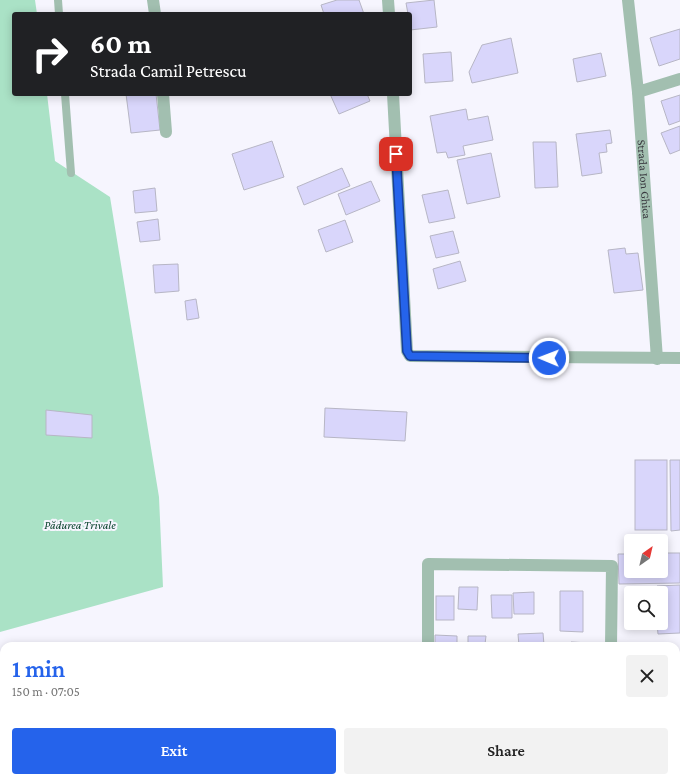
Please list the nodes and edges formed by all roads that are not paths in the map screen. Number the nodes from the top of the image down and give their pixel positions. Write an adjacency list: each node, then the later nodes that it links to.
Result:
1 (58, 0): 5 (lane)
2 (153, 0): 6 (street)
3 (388, 0): 7 (street)
4 (628, 0): 9 (street, Strada Ion Ghica)
5 (59, 12)
6 (155, 12)
7 (389, 12)
8 (680, 79): 9 (street)
9 (638, 92): 16 (street, Strada Ion Ghica)
10 (65, 96): 14 (lane)
11 (163, 96): 13 (street)
12 (393, 96): 16 (street)
13 (166, 132)
14 (71, 173)
15 (680, 358): 16 (street)
16 (658, 359)
17 (428, 642): 18 (street)
18 (610, 642)

